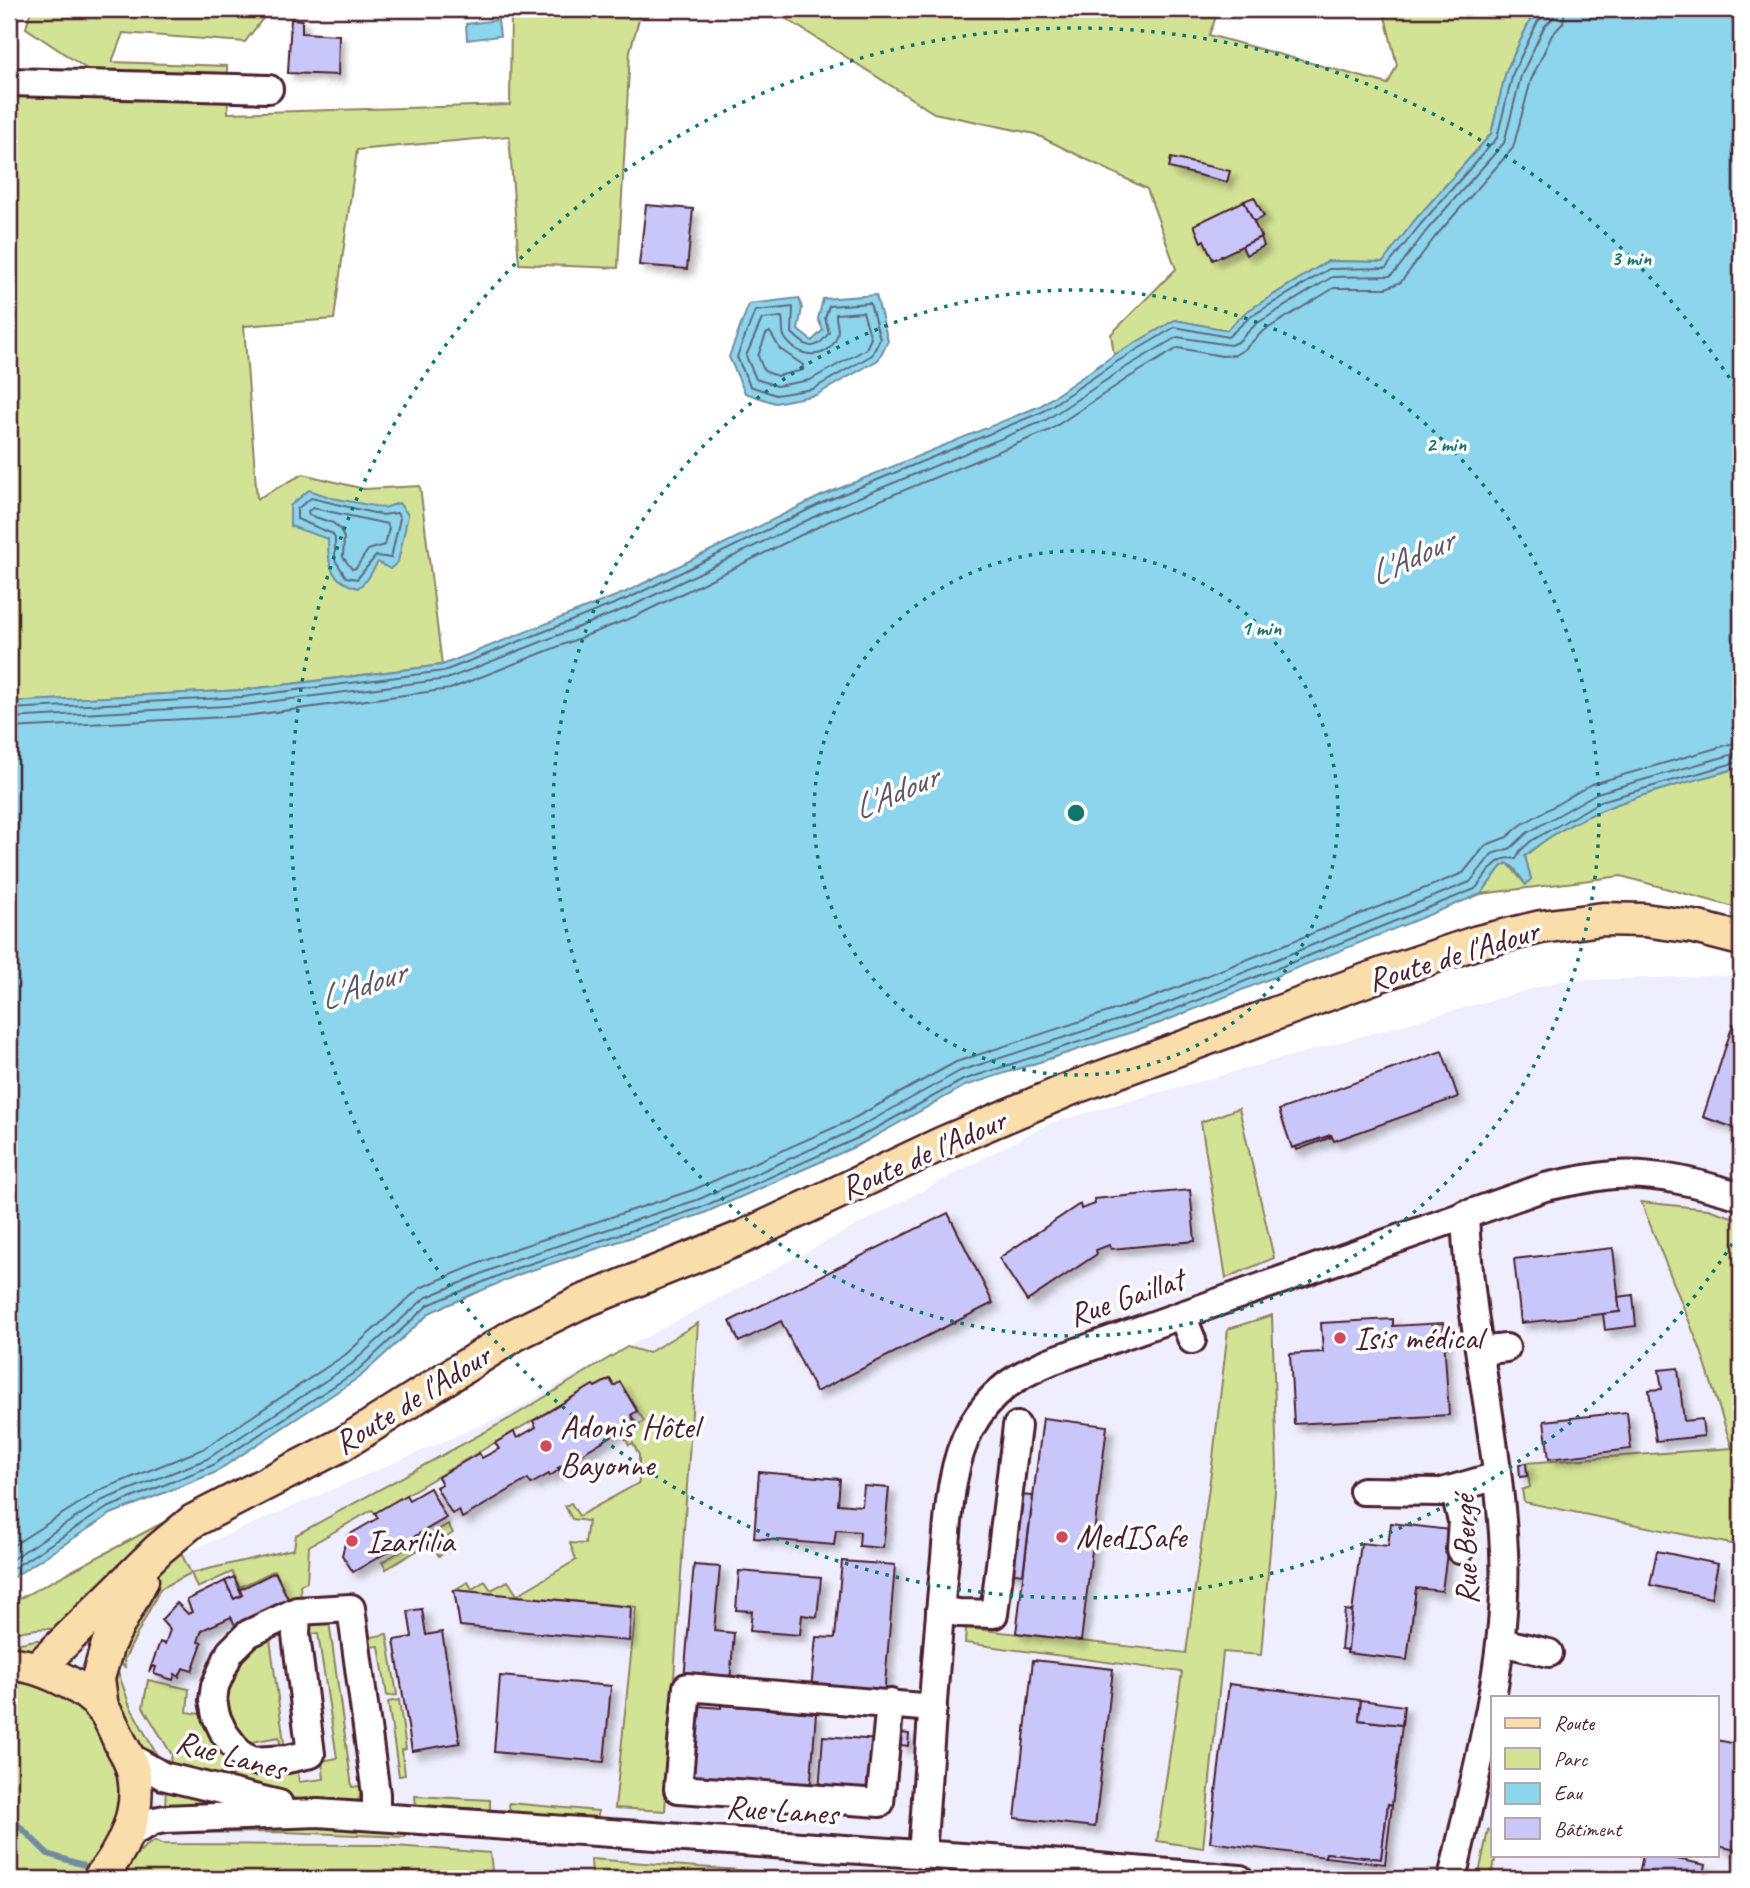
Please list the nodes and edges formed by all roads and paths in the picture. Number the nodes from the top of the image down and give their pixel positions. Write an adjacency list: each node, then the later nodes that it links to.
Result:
1 (9, 82): 2 (street)
2 (269, 89)
3 (1741, 939): 14 (main road, Route de l'Adour)
4 (1741, 1196): 5 (street, Rue Gaillat)
5 (1465, 1214): 6 (street, Rue Gaillat); 9 (street, Rue Bergé)
6 (1182, 1315): 7 (street); 16 (street, Rue Gaillat)
7 (1192, 1340)
8 (1506, 1348): 9 (street)
9 (1480, 1351): 11 (street, Rue Bergé)
10 (1017, 1426): 16 (street)
11 (1497, 1476): 12 (street); 18 (street, Rue Bergé)
12 (1454, 1489): 13 (street); 15 (street)
13 (1363, 1491)
14 (159, 1549): 20 (main road, Route de l'Adour); 22 (main road, Route de l'Adour)
15 (1460, 1550)
16 (940, 1609): 23 (street, Rue Gaillat)
17 (297, 1611): 17 (street); 27 (street)
18 (1491, 1648): 19 (street); 25 (street, Rue Bergé)
19 (1549, 1653)
20 (23, 1666): 22 (main road)
21 (890, 1703): 21 (street); 23 (street)
22 (102, 1708): 24 (main road)
23 (933, 1708): 29 (street, Rue Gaillat)
24 (128, 1756): 26 (street, Rue Lanes); 28 (main road)
25 (1481, 1800): 32 (street, Rue Bergé)
26 (318, 1813): 27 (street, Rue Lanes); 28 (street, Rue Lanes)
27 (376, 1816): 29 (street, Rue Lanes)
28 (127, 1835): 30 (main road)
29 (922, 1855): 31 (street, Rue Lanes)
30 (99, 1879)
31 (1240, 1879)
32 (1452, 1879)

